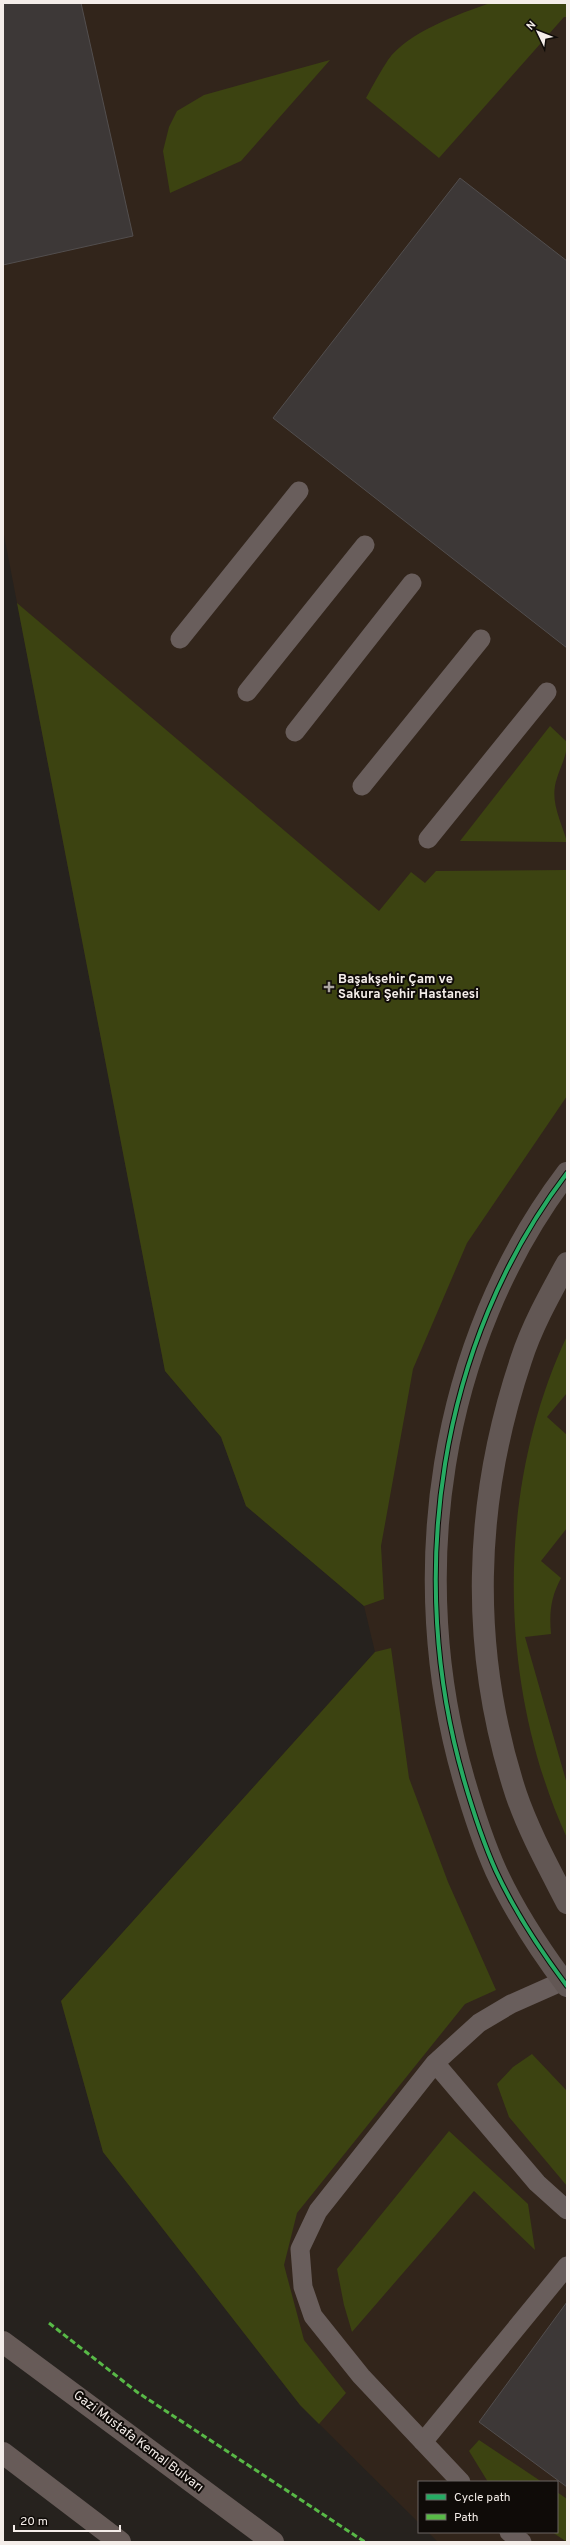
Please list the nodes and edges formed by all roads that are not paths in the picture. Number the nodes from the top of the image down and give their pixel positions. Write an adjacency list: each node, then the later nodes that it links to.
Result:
1 (299, 491): 4 (lane)
2 (365, 545): 6 (lane)
3 (412, 583): 8 (lane)
4 (180, 639)
5 (481, 639): 9 (lane)
6 (247, 692)
7 (547, 692): 10 (lane)
8 (295, 732)
9 (362, 786)
10 (428, 839)
11 (567, 1173): 14 (street)
12 (567, 1263): 13 (street)
13 (567, 1904)
14 (565, 1983): 15 (lane)
15 (435, 2063): 16 (lane); 19 (lane)
16 (567, 2210)
17 (567, 2266): 19 (lane)
18 (3, 2342): 24 (highway, Gazi Mustafa Kemal Bulvarı)
19 (423, 2442): 21 (lane)
20 (3, 2453): 23 (highway)
21 (460, 2481)
22 (510, 2533): 25 (lane)
23 (120, 2542)
24 (273, 2542)
25 (522, 2542)

